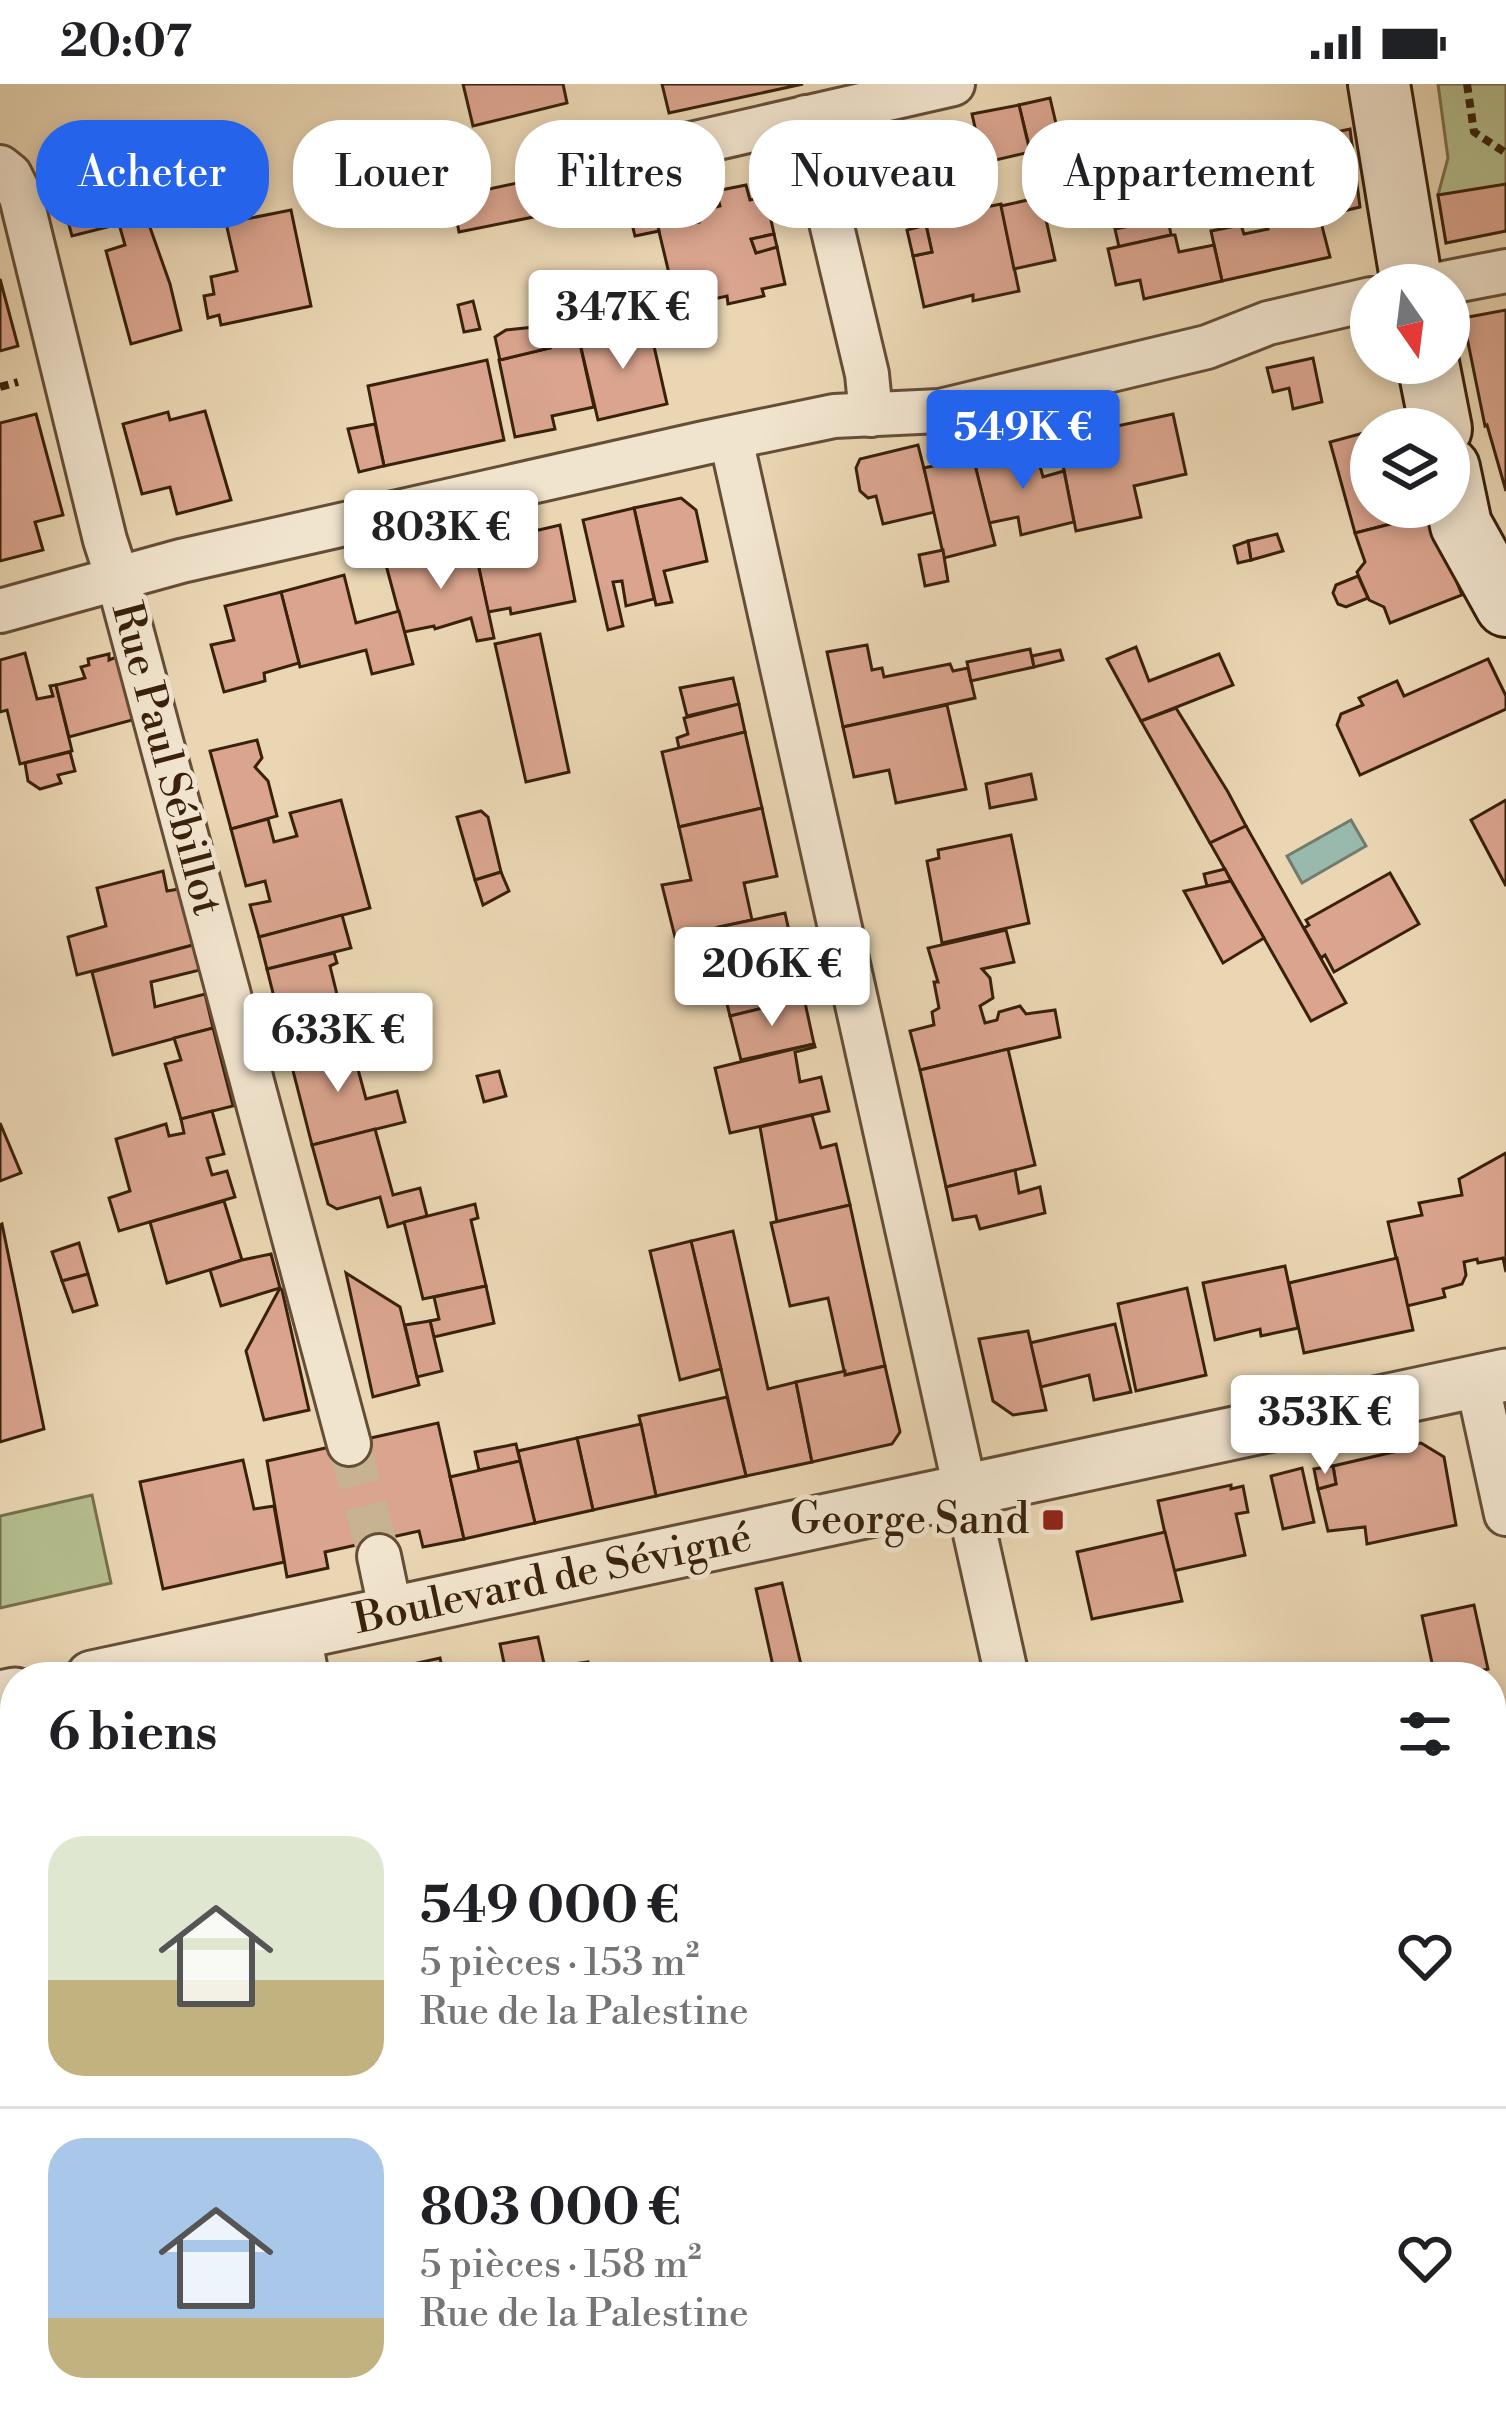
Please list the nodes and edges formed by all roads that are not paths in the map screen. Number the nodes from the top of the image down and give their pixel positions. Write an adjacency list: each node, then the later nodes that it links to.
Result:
1 (953, 84): 3 (street)
2 (1378, 84): 6 (main road)
3 (806, 117): 4 (street); 10 (street)
4 (725, 136)
5 (0, 166): 13 (street, Rue Paul Sébillot)
6 (1408, 264)
7 (1506, 271): 8 (street)
8 (1470, 278)
9 (1350, 304): 10 (street)
10 (871, 415): 11 (street)
11 (730, 439): 13 (street); 18 (street)
12 (1463, 528): 14 (main road)
13 (118, 580): 15 (street); 17 (street, Rue Paul Sébillot)
14 (1506, 606)
15 (0, 611)
16 (1492, 1378): 18 (street, Boulevard de Sévigné); 19 (street)
17 (349, 1444)
18 (967, 1490): 21 (street, Boulevard de Sévigné); 24 (street)
19 (1506, 1514)
20 (379, 1556): 21 (street)
21 (391, 1613): 22 (street, Boulevard de Sévigné)
22 (303, 1655): 23 (street, Boulevard de Sévigné)
23 (236, 1662)
24 (1004, 1662)

